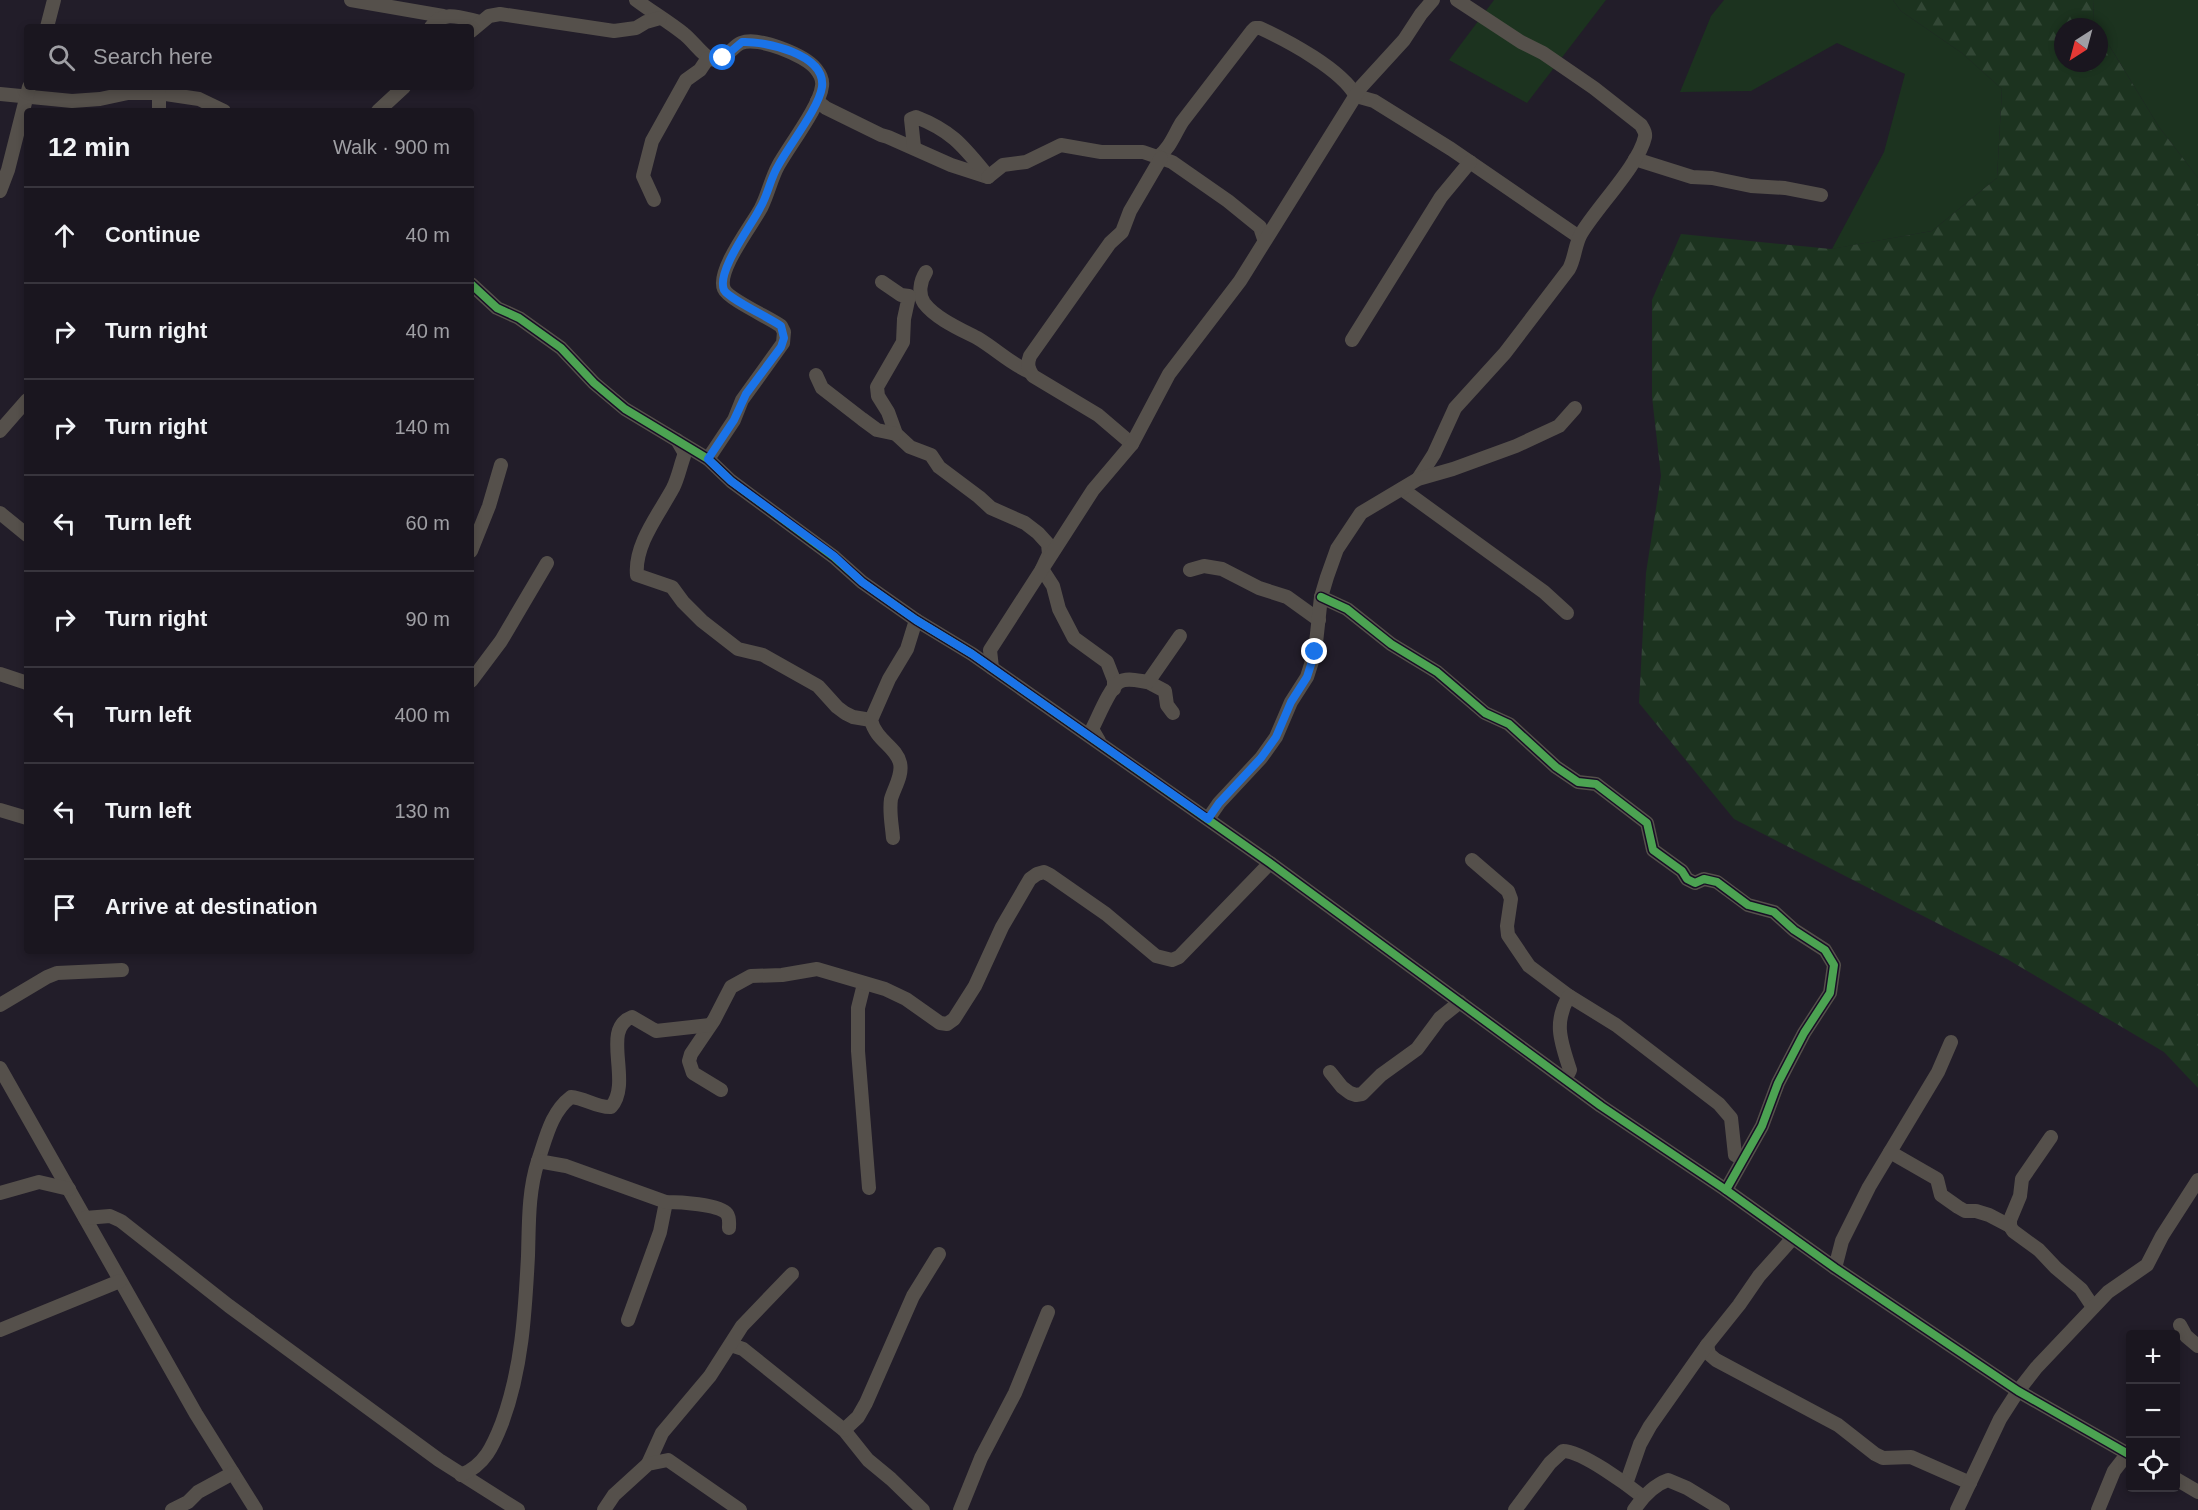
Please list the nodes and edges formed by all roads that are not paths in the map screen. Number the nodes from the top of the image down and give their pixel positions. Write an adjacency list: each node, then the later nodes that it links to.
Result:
1 (54, 0): 8 (street)
2 (351, 0): 7 (street)
3 (636, 0): 6 (street)
4 (1433, 0): 14 (street)
5 (1456, 0): 24 (street)
6 (647, 15): 11 (street); 12 (street)
7 (443, 16): 9 (street); 10 (street)
8 (48, 24)
9 (433, 24)
10 (470, 24)
11 (475, 26)
12 (708, 58): 18 (street); 29 (street)
13 (399, 90): 21 (street)
14 (1356, 90): 23 (street); 25 (street); 31 (street)
15 (27, 92): 16 (street); 17 (street); 27 (street)
16 (159, 93): 19 (street); 20 (street)
17 (0, 94)
18 (817, 101): 22 (street); 46 (street)
19 (159, 108)
20 (218, 108)
21 (381, 108)
22 (914, 147): 26 (street); 26 (street)
23 (1165, 157): 26 (street); 31 (street); 38 (street)
24 (1635, 159): 28 (street); 30 (street)
25 (1470, 162): 30 (street); 37 (street)
26 (988, 177)
27 (0, 191)
28 (1821, 195)
29 (654, 200)
30 (1579, 237): 48 (street)
31 (1264, 239): 45 (street)
32 (926, 272): 36 (street)
33 (882, 282): 35 (street)
34 (474, 293): 44 (street)
35 (909, 296): 36 (street); 43 (street)
36 (925, 304): 38 (street)
37 (1352, 340)
38 (1030, 372): 45 (street)
39 (816, 375): 43 (street)
40 (24, 403): 42 (street)
41 (1575, 408): 48 (street)
42 (0, 431)
43 (896, 434): 54 (street)
44 (677, 440): 46 (street); 70 (street)
45 (1132, 444): 54 (street)
46 (708, 459): 58 (street)
47 (501, 465): 52 (street)
48 (1418, 479): 49 (street)
49 (1401, 489): 56 (street); 57 (street)
50 (0, 513): 51 (street)
51 (24, 533)
52 (474, 544)
53 (547, 563): 65 (street)
54 (1042, 569): 61 (street); 68 (street)
55 (1190, 570): 59 (street)
56 (1322, 597): 59 (street); 91 (street)
57 (1567, 613)
58 (916, 620): 62 (street); 70 (street)
59 (1319, 620): 74 (street)
60 (1180, 636): 66 (street)
61 (990, 650): 62 (street); 63 (street)
62 (972, 654): 63 (street)
63 (992, 669): 71 (street)
64 (0, 674): 67 (street)
65 (474, 677)
66 (1148, 681): 68 (street); 69 (street)
67 (24, 682)
68 (1114, 689): 71 (street)
69 (1173, 713)
70 (871, 720): 75 (street)
71 (1109, 750): 74 (street)
72 (0, 810): 73 (street)
73 (24, 817)
74 (1208, 819): 77 (street)
75 (893, 838)
76 (1472, 860): 80 (street)
77 (1270, 863): 79 (street); 81 (street)
78 (122, 970): 82 (street)
79 (864, 984): 83 (street); 94 (street)
80 (1569, 996): 87 (street); 91 (street)
81 (1460, 1002): 86 (street); 87 (street)
82 (0, 1005)
83 (710, 1025): 88 (street); 92 (street)
84 (1951, 1042): 90 (street)
85 (0, 1068): 95 (street)
86 (1330, 1072)
87 (1566, 1078): 96 (street)
88 (721, 1090)
89 (2051, 1137): 100 (street)
90 (1890, 1152): 100 (street); 104 (street)
91 (1743, 1160): 96 (street)
92 (538, 1161): 98 (street); 122 (street)
93 (2198, 1180): 107 (street)
94 (869, 1188)
95 (69, 1189): 97 (street); 99 (street)
96 (1726, 1190): 102 (street)
97 (0, 1193)
98 (666, 1202): 101 (street); 109 (street)
99 (85, 1218): 106 (street); 124 (street)
100 (2010, 1226): 107 (street)
101 (729, 1228)
102 (1792, 1239): 104 (street); 113 (street)
103 (939, 1254): 116 (street)
104 (1835, 1268): 115 (street)
105 (792, 1274): 112 (street)
106 (120, 1281): 111 (street); 123 (street)
107 (2093, 1307): 115 (street)
108 (1048, 1311): 137 (street)
109 (628, 1320)
110 (2180, 1325): 114 (street)
111 (0, 1330)
112 (731, 1345): 116 (street); 117 (street)
113 (1707, 1345): 126 (street); 127 (street)
114 (2198, 1346)
115 (2018, 1391): 118 (street); 126 (street)
116 (844, 1430): 136 (street)
117 (655, 1446): 120 (street); 121 (street)
118 (2126, 1452)
119 (2126, 1457): 142 (street)
120 (669, 1460): 121 (street); 135 (street)
121 (648, 1464): 134 (street)
122 (476, 1469): 124 (street); 128 (street)
123 (233, 1473): 131 (street); 132 (street)
124 (461, 1475): 128 (street)
125 (2180, 1482): 129 (street)
126 (1970, 1483): 141 (street)
127 (1626, 1484): 130 (street); 138 (street)
128 (477, 1485): 133 (street)
129 (2198, 1492)
130 (1643, 1497): 139 (street); 140 (street)
131 (172, 1510)
132 (256, 1510)
133 (518, 1510)
134 (604, 1510)
135 (740, 1510)
136 (922, 1510)
137 (960, 1510)
138 (1515, 1510)
139 (1634, 1510)
140 (1724, 1510)
141 (1957, 1510)
142 (2098, 1510)

